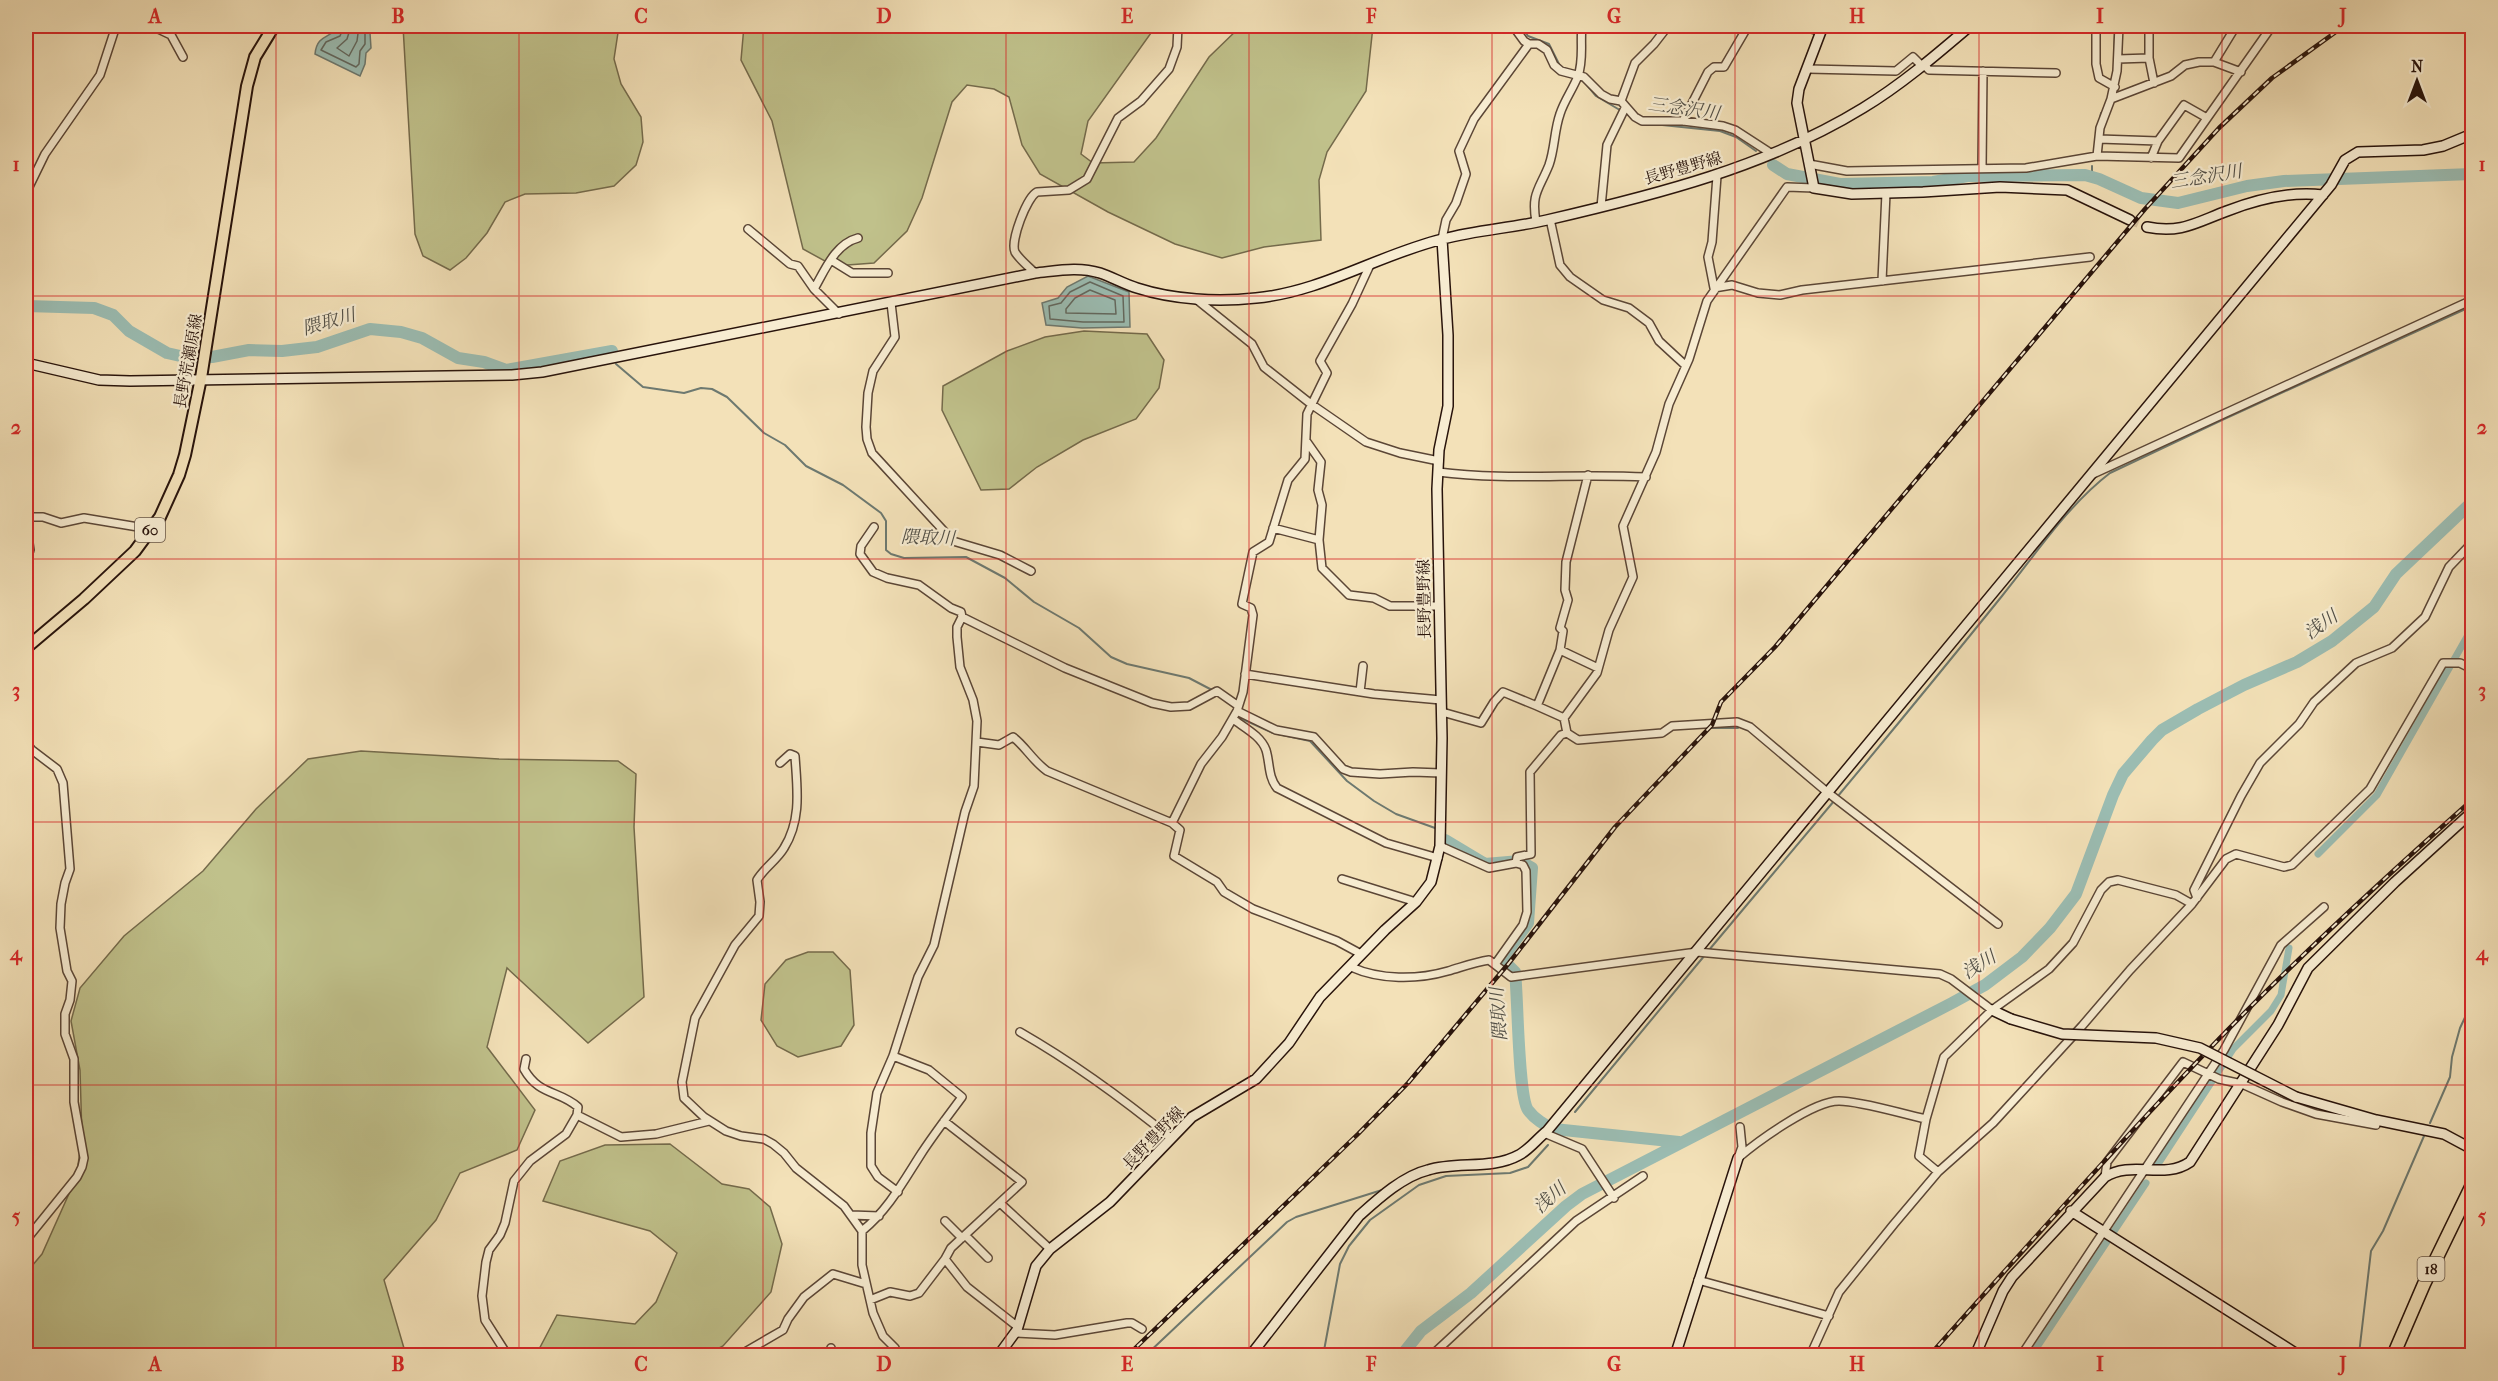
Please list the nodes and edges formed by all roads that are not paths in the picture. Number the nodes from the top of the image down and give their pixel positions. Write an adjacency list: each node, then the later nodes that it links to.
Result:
1 (116, 26): 52 (street)
2 (138, 26): 3 (street)
3 (145, 26)
4 (152, 26): 24 (street)
5 (274, 26): 76 (main road, 長野荒瀬原線 / 60)
6 (1178, 26): 66 (street)
7 (1513, 26): 23 (street)
8 (1582, 26): 33 (street)
9 (1668, 26): 37 (street)
10 (1748, 26): 39 (street)
11 (1802, 26): 22 (street)
12 (1970, 26): 28 (street, 長野豊野線)
13 (2080, 26): 21 (street)
14 (2111, 26): 21 (street)
15 (2119, 26): 26 (street)
16 (2149, 26): 25 (street)
17 (2171, 26): 18 (street)
18 (2191, 26)
19 (2236, 26): 27 (street)
20 (2272, 26): 31 (street)
21 (2096, 27): 35 (street)
22 (1822, 29): 29 (street)
23 (1529, 44): 33 (street); 61 (street)
24 (183, 57)
25 (2149, 58): 26 (street); 34 (street)
26 (2118, 59): 35 (street)
27 (2214, 62): 31 (street); 34 (street)
28 (1923, 66): 29 (street); 30 (street); 42 (street, 長野豊野線)
29 (1808, 69): 42 (street)
30 (1983, 71): 32 (street); 48 (street)
31 (2241, 72): 38 (street)
32 (2056, 73)
33 (1578, 76): 37 (street); 57 (street)
34 (2154, 83): 36 (street)
35 (2113, 86): 36 (street)
36 (2111, 99): 41 (street)
37 (1623, 108): 39 (street); 54 (street)
38 (2207, 118): 43 (street); 46 (street)
39 (1683, 121): 44 (street)
40 (2472, 134): 53 (street)
41 (2098, 139): 43 (street); 45 (street)
42 (1804, 140): 44 (street, 長野豊野線); 47 (street)
43 (2158, 141): 46 (street)
44 (1772, 154): 49 (street, 長野豊野線)
45 (2097, 156): 46 (street); 48 (street)
46 (2151, 158)
47 (1809, 167): 48 (street); 50 (street)
48 (1982, 168)
49 (1717, 176): 54 (street, 長野豊野線); 68 (street)
50 (1813, 185): 51 (street); 68 (street)
51 (1886, 193): 56 (street); 67 (street)
52 (26, 194)
53 (2323, 195): 58 (street); 82 (street)
54 (1601, 207): 55 (street, 長野豊野線)
55 (1550, 219): 57 (street, 長野豊野線); 75 (street)
56 (2130, 220)
57 (1536, 222): 61 (street, 長野豊野線)
58 (2147, 227)
59 (748, 229): 69 (street)
60 (858, 238): 63 (street)
61 (1442, 239): 64 (street); 79 (street, 長野豊野線)
62 (2090, 257): 67 (street)
63 (831, 260): 65 (street); 69 (street)
64 (1370, 265): 70 (street); 77 (street)
65 (888, 273)
66 (1035, 273): 70 (street); 72 (street)
67 (1882, 281): 68 (street)
68 (1714, 288): 75 (street)
69 (814, 289): 73 (street)
70 (1196, 298): 77 (street)
71 (2472, 300): 82 (street)
72 (891, 303): 73 (street); 92 (street)
73 (839, 314): 76 (street)
74 (26, 363): 76 (street)
75 (1685, 365): 83 (street)
76 (202, 373): 88 (main road, 長野荒瀬原線 / 60)
77 (1311, 404): 78 (street); 79 (street)
78 (1307, 442): 87 (street); 89 (street)
79 (1439, 461): 80 (street, 長野豊野線)
80 (1438, 472): 81 (street); 93 (street, 長野豊野線)
81 (1588, 475): 83 (street); 96 (street)
82 (2088, 476): 113 (street)
83 (1646, 477): 98 (street)
84 (26, 517): 88 (street)
85 (26, 523): 91 (street)
86 (874, 527): 94 (street)
87 (1273, 528): 89 (street); 100 (street)
88 (150, 529): 95 (main road, 長野荒瀬原線 / 60)
89 (1319, 540): 93 (street)
90 (2472, 543): 120 (street)
91 (26, 552)
92 (1031, 571)
93 (1439, 606): 102 (street, 長野豊野線)
94 (962, 617): 104 (street); 110 (street)
95 (26, 648)
96 (1560, 650): 98 (street); 103 (street)
97 (1363, 666): 101 (street)
98 (1598, 668): 106 (street)
99 (2472, 669): 120 (street)
100 (1245, 674): 101 (street); 104 (street)
101 (1360, 692): 102 (street)
102 (1441, 700): 105 (street, 長野豊野線)
103 (1537, 706): 105 (street); 106 (street)
104 (1237, 708): 107 (street); 112 (street)
105 (1442, 712): 112 (street, 長野豊野線)
106 (1564, 718): 108 (street)
107 (1233, 720): 115 (street); 117 (street)
108 (1567, 733): 113 (street); 118 (street)
109 (26, 742): 159 (street)
110 (977, 742): 115 (street); 130 (street)
111 (780, 763): 137 (street)
112 (1441, 773): 116 (street, 長野豊野線)
113 (1827, 792): 123 (street); 124 (street)
114 (2472, 812): 133 (street)
115 (1172, 823): 125 (street)
116 (1440, 846): 117 (street, 長野豊野線); 118 (street)
117 (1438, 858): 121 (street, 長野豊野線)
118 (1516, 861): 126 (street)
119 (1342, 879): 121 (street)
120 (2194, 901): 128 (street); 145 (street)
121 (1416, 902): 125 (street, 長野豊野線)
122 (2324, 907): 132 (street)
123 (1998, 924)
124 (1697, 952): 126 (street); 128 (street); 140 (street)
125 (1361, 954): 127 (street, 長野豊野線)
126 (1496, 963): 127 (street)
127 (1351, 967): 141 (street, 長野豊野線)
128 (1992, 1010): 135 (street); 136 (street, bridge)
129 (1020, 1032): 141 (street)
130 (893, 1056): 138 (street); 149 (street)
131 (526, 1059): 134 (street)
132 (2214, 1075): 133 (street); 144 (street); 147 (street)
133 (2242, 1084): 136 (street); 144 (street)
134 (577, 1115): 137 (street); 169 (street)
135 (1926, 1119): 143 (street); 145 (street)
136 (2376, 1120): 142 (street)
137 (709, 1121): 153 (street)
138 (944, 1121): 149 (street); 151 (street)
139 (1740, 1127): 143 (street)
140 (1545, 1132): 150 (street); 174 (street)
141 (1171, 1138): 160 (street, 長野豊野線)
142 (2472, 1149)
143 (1738, 1158): 163 (street)
144 (2146, 1170): 147 (street); 158 (street)
145 (1938, 1172): 166 (street)
146 (1643, 1176): 150 (street)
147 (2105, 1177): 152 (street)
148 (2472, 1185): 181 (highway, 18)
149 (898, 1192): 154 (street)
150 (1613, 1196): 175 (street)
151 (1000, 1203): 157 (street); 160 (street)
152 (2071, 1211): 158 (street); 178 (street)
153 (851, 1215): 154 (street); 156 (street)
154 (879, 1216): 156 (street)
155 (945, 1221): 157 (street)
156 (861, 1231): 164 (street)
157 (964, 1236): 161 (street); 162 (street)
158 (2108, 1236): 179 (street); 180 (street)
159 (26, 1240)
160 (1050, 1249): 168 (street, 長野豊野線)
161 (988, 1258)
162 (945, 1259): 165 (street); 168 (street)
163 (1698, 1280): 166 (street); 176 (street)
164 (866, 1284): 165 (street); 171 (street)
165 (870, 1300): 172 (street)
166 (1829, 1316): 177 (street)
167 (1142, 1329): 168 (street)
168 (1016, 1330): 173 (street, 長野豊野線)
169 (507, 1355): 170 (street)
170 (482, 1356)
171 (738, 1356)
172 (898, 1356)
173 (998, 1356)
174 (1250, 1356)
175 (1431, 1356)
176 (1675, 1356)
177 (1810, 1356)
178 (1975, 1356)
179 (2021, 1356)
180 (2300, 1356)
181 (2393, 1356)

